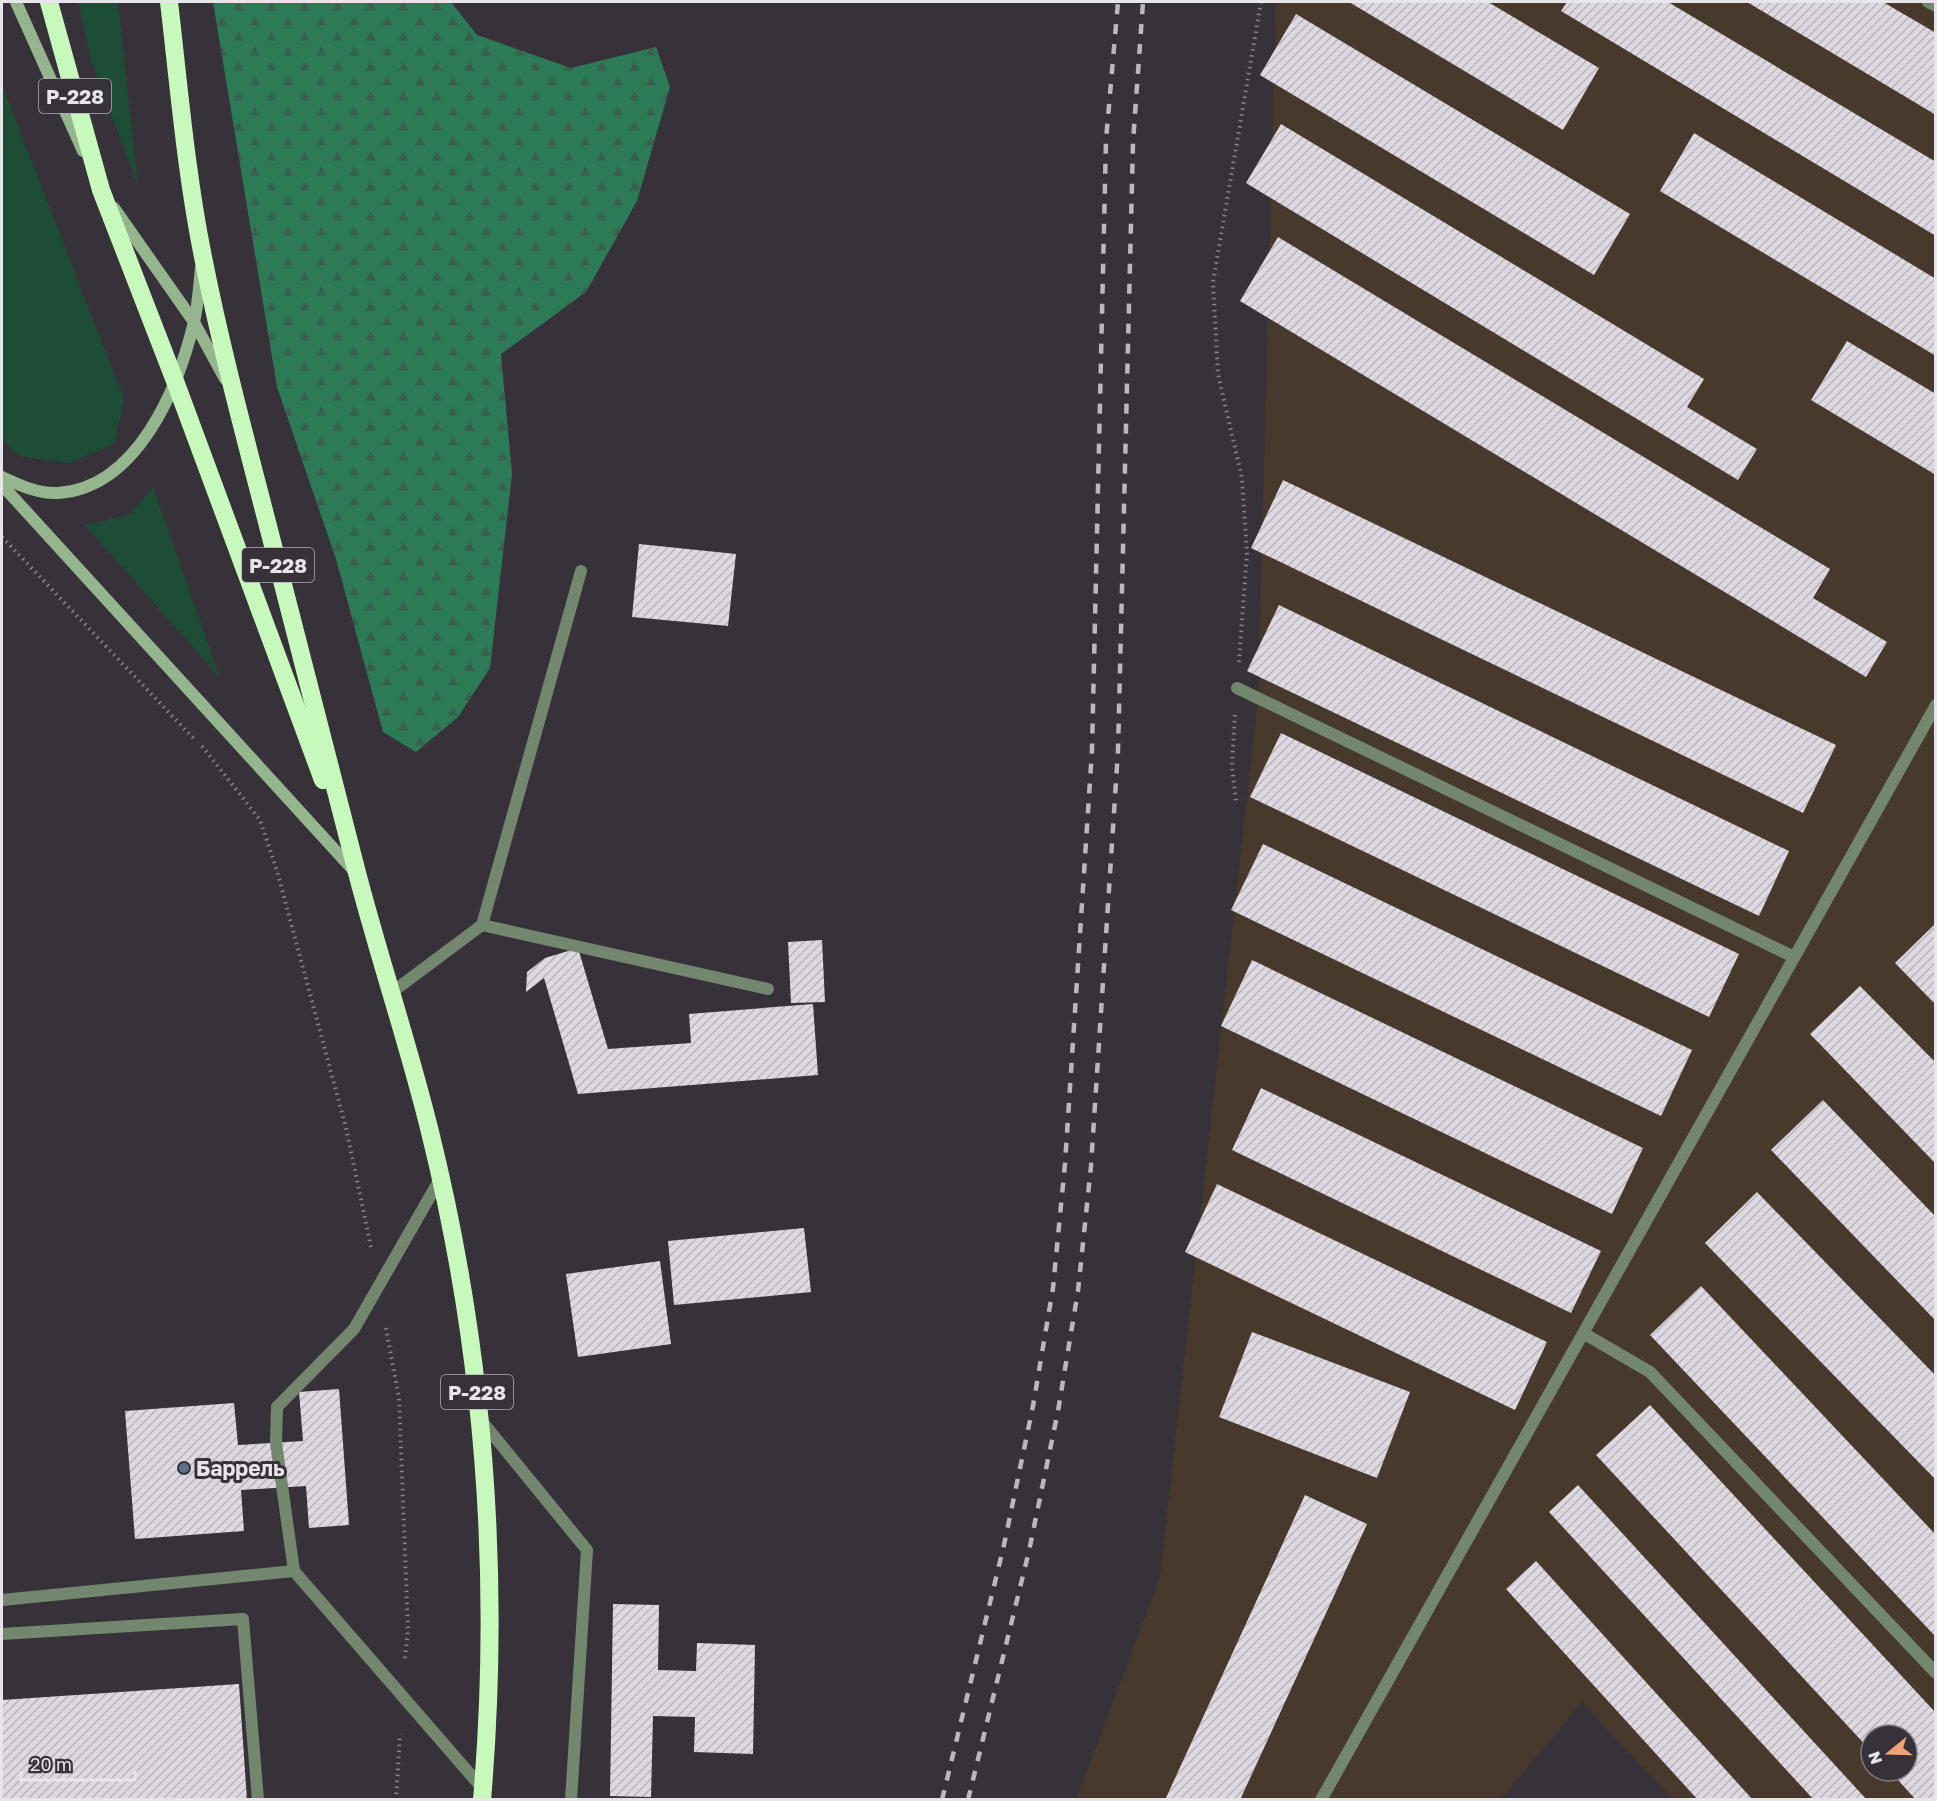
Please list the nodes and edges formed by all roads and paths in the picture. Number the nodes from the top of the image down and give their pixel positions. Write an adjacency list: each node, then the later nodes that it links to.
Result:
1 (16, 2): 7 (main road)
2 (50, 2): 7 (highway, Р-228)
3 (169, 2): 8 (highway, Р-228)
4 (1261, 2): 16 (path)
5 (1928, 2): 6 (street)
6 (1935, 6)
7 (101, 190): 9 (main road); 10 (highway, Р-228)
8 (203, 255): 9 (main road); 11 (highway, Р-228)
9 (194, 322): 10 (main road); 11 (main road)
10 (176, 381): 12 (main road); 19 (highway, Р-228)
11 (234, 396): 19 (highway, Р-228)
12 (2, 477)
13 (2, 485): 19 (main road)
14 (2, 537): 25 (path)
15 (581, 571): 20 (street)
16 (1237, 688): 18 (path); 21 (street)
17 (1935, 705): 21 (street)
18 (1236, 802)
19 (357, 874): 23 (highway, Р-228)
20 (482, 925): 22 (street); 23 (street)
21 (1794, 957): 26 (street)
22 (768, 989)
23 (391, 993): 24 (highway, Р-228)
24 (440, 1179): 25 (street); 27 (highway, Р-228)
25 (378, 1285): 28 (street); 32 (path)
26 (1583, 1334): 31 (street); 37 (street)
27 (480, 1419): 33 (highway, Р-228); 36 (street)
28 (294, 1571): 29 (street); 32 (street)
29 (2, 1600)
30 (2, 1634): 34 (street)
31 (1935, 1673)
32 (402, 1696): 33 (street); 35 (path)
33 (483, 1794)
34 (258, 1800)
35 (396, 1800)
36 (571, 1800)
37 (1321, 1800)

